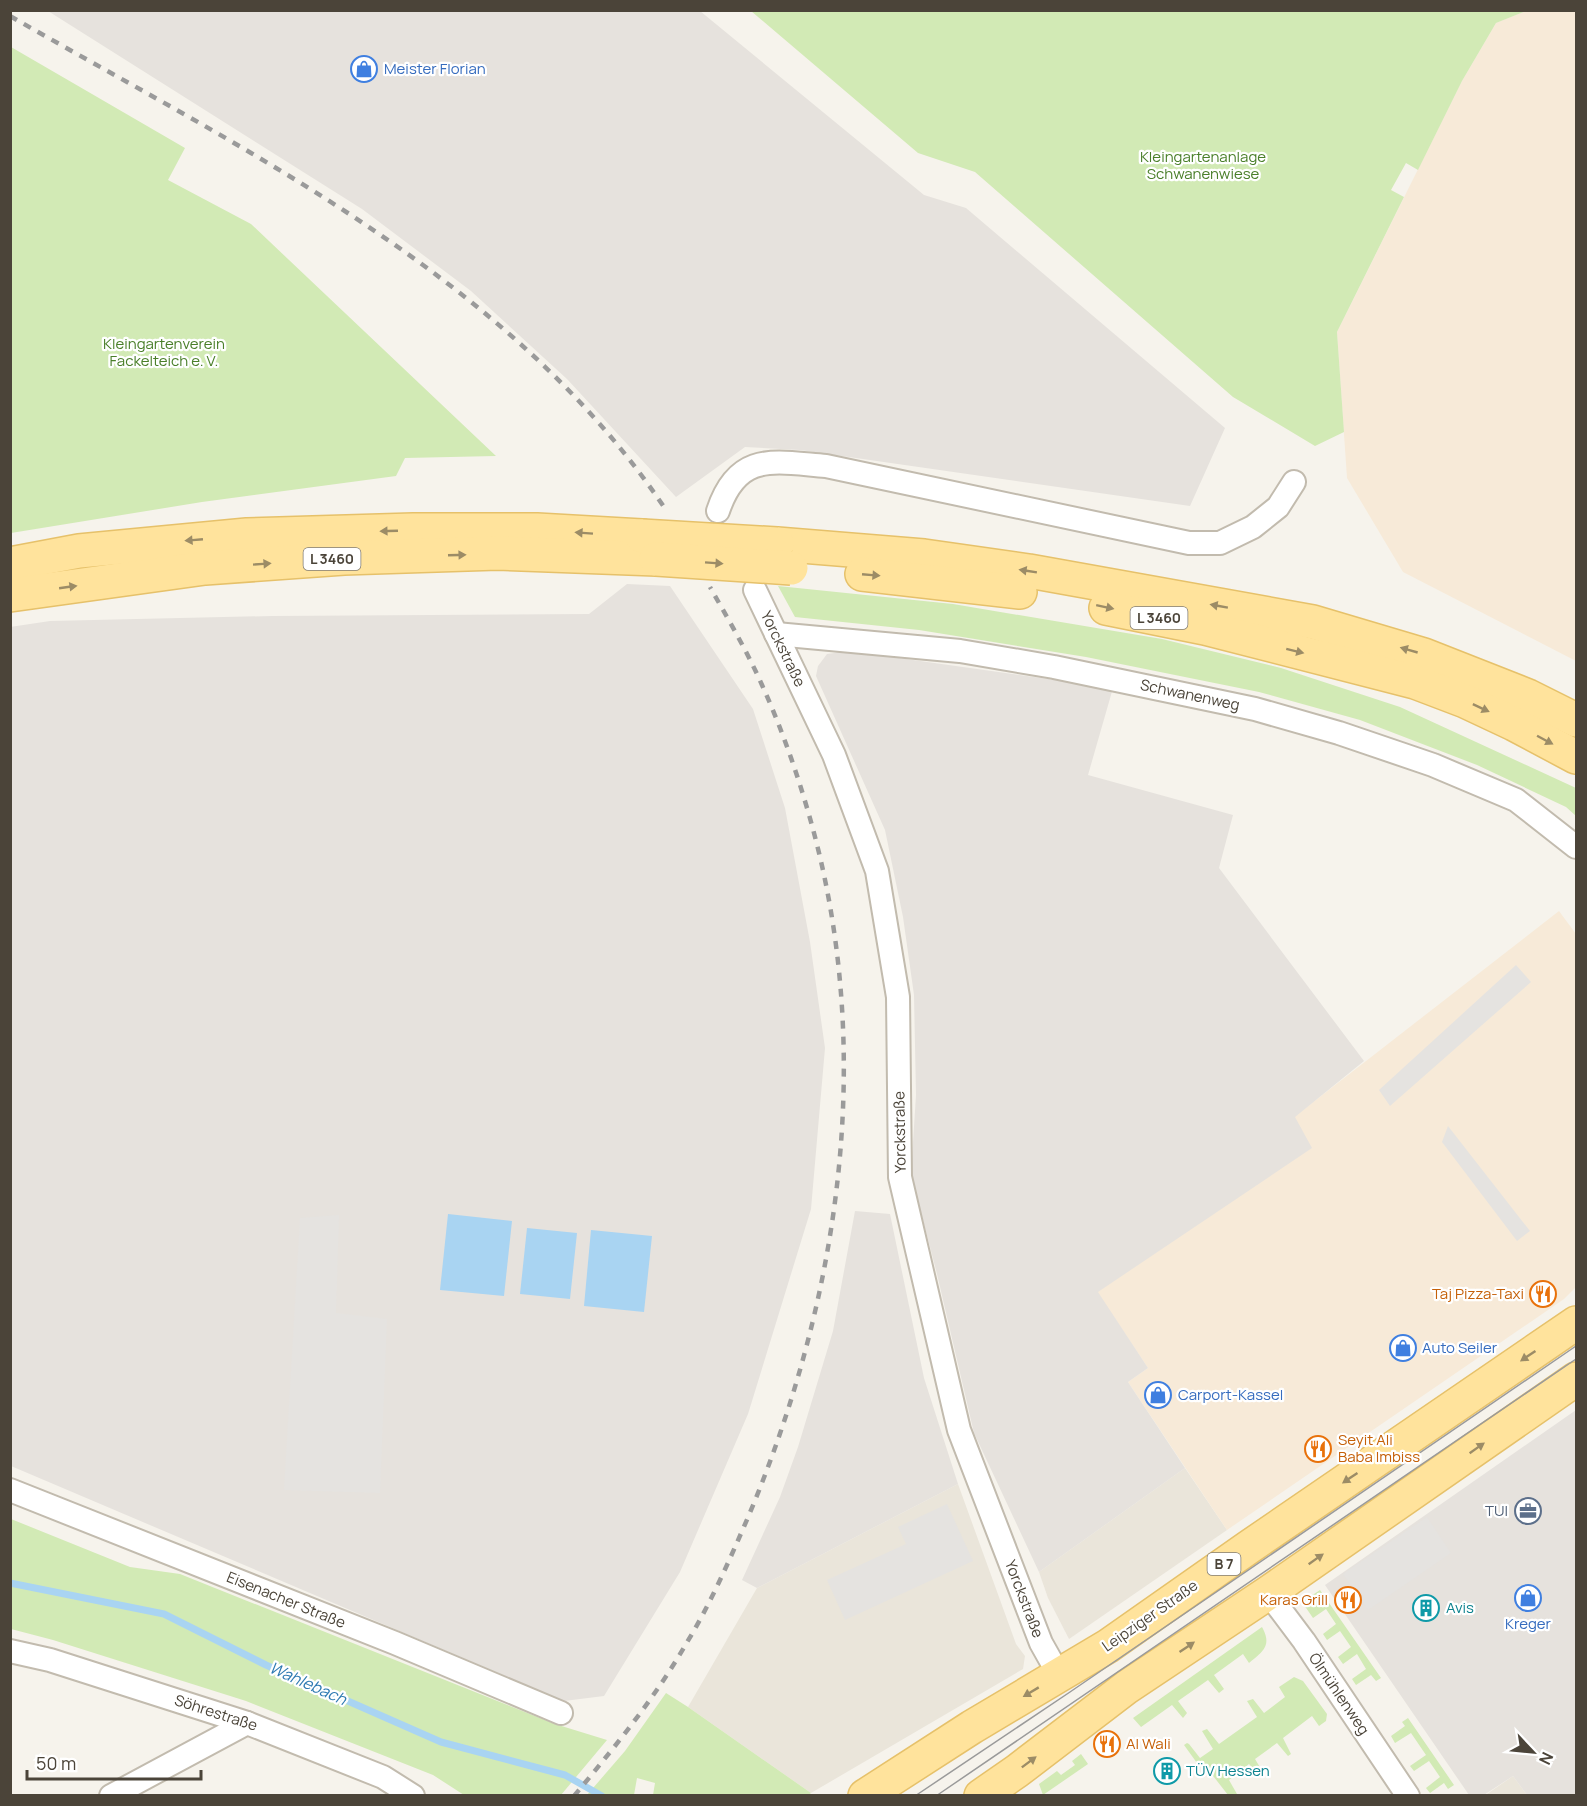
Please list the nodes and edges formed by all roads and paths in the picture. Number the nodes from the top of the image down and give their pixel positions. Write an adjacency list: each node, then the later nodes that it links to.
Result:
1 (1294, 482): 2 (street)
2 (718, 511)
3 (649, 548): 4 (main road, L 3460, bridge); 5 (main road, L 3460, one-way to 5); 7 (main road, L 3460, one-way to 3)
4 (784, 556): 9 (main road, L 3460, one-way to 4); 10 (main road, L 3460, one-way to 10)
5 (10, 564)
6 (754, 590): 8 (street, Yorckstraße)
7 (10, 595)
8 (776, 634): 11 (street, Schwanenweg); 17 (street, Yorckstraße)
9 (1576, 720)
10 (1576, 757)
11 (1576, 847)
12 (1576, 1323): 17 (main road, Leipziger Straße / B 7, one-way to 17)
13 (1576, 1379): 15 (main road, one-way to 13)
14 (10, 1490): 18 (street, Eisenacher Straße)
15 (1268, 1593): 23 (main road, one-way to 15); 24 (street, Ölmühlenweg)
16 (10, 1650): 19 (street, Söhrestraße)
17 (1059, 1675): 22 (main road, Leipziger Straße / B 7, one-way to 22)
18 (561, 1713)
19 (246, 1723): 20 (street); 21 (street, Söhrestraße)
20 (111, 1796)
21 (413, 1796)
22 (865, 1796)
23 (981, 1796)
24 (1408, 1796)

